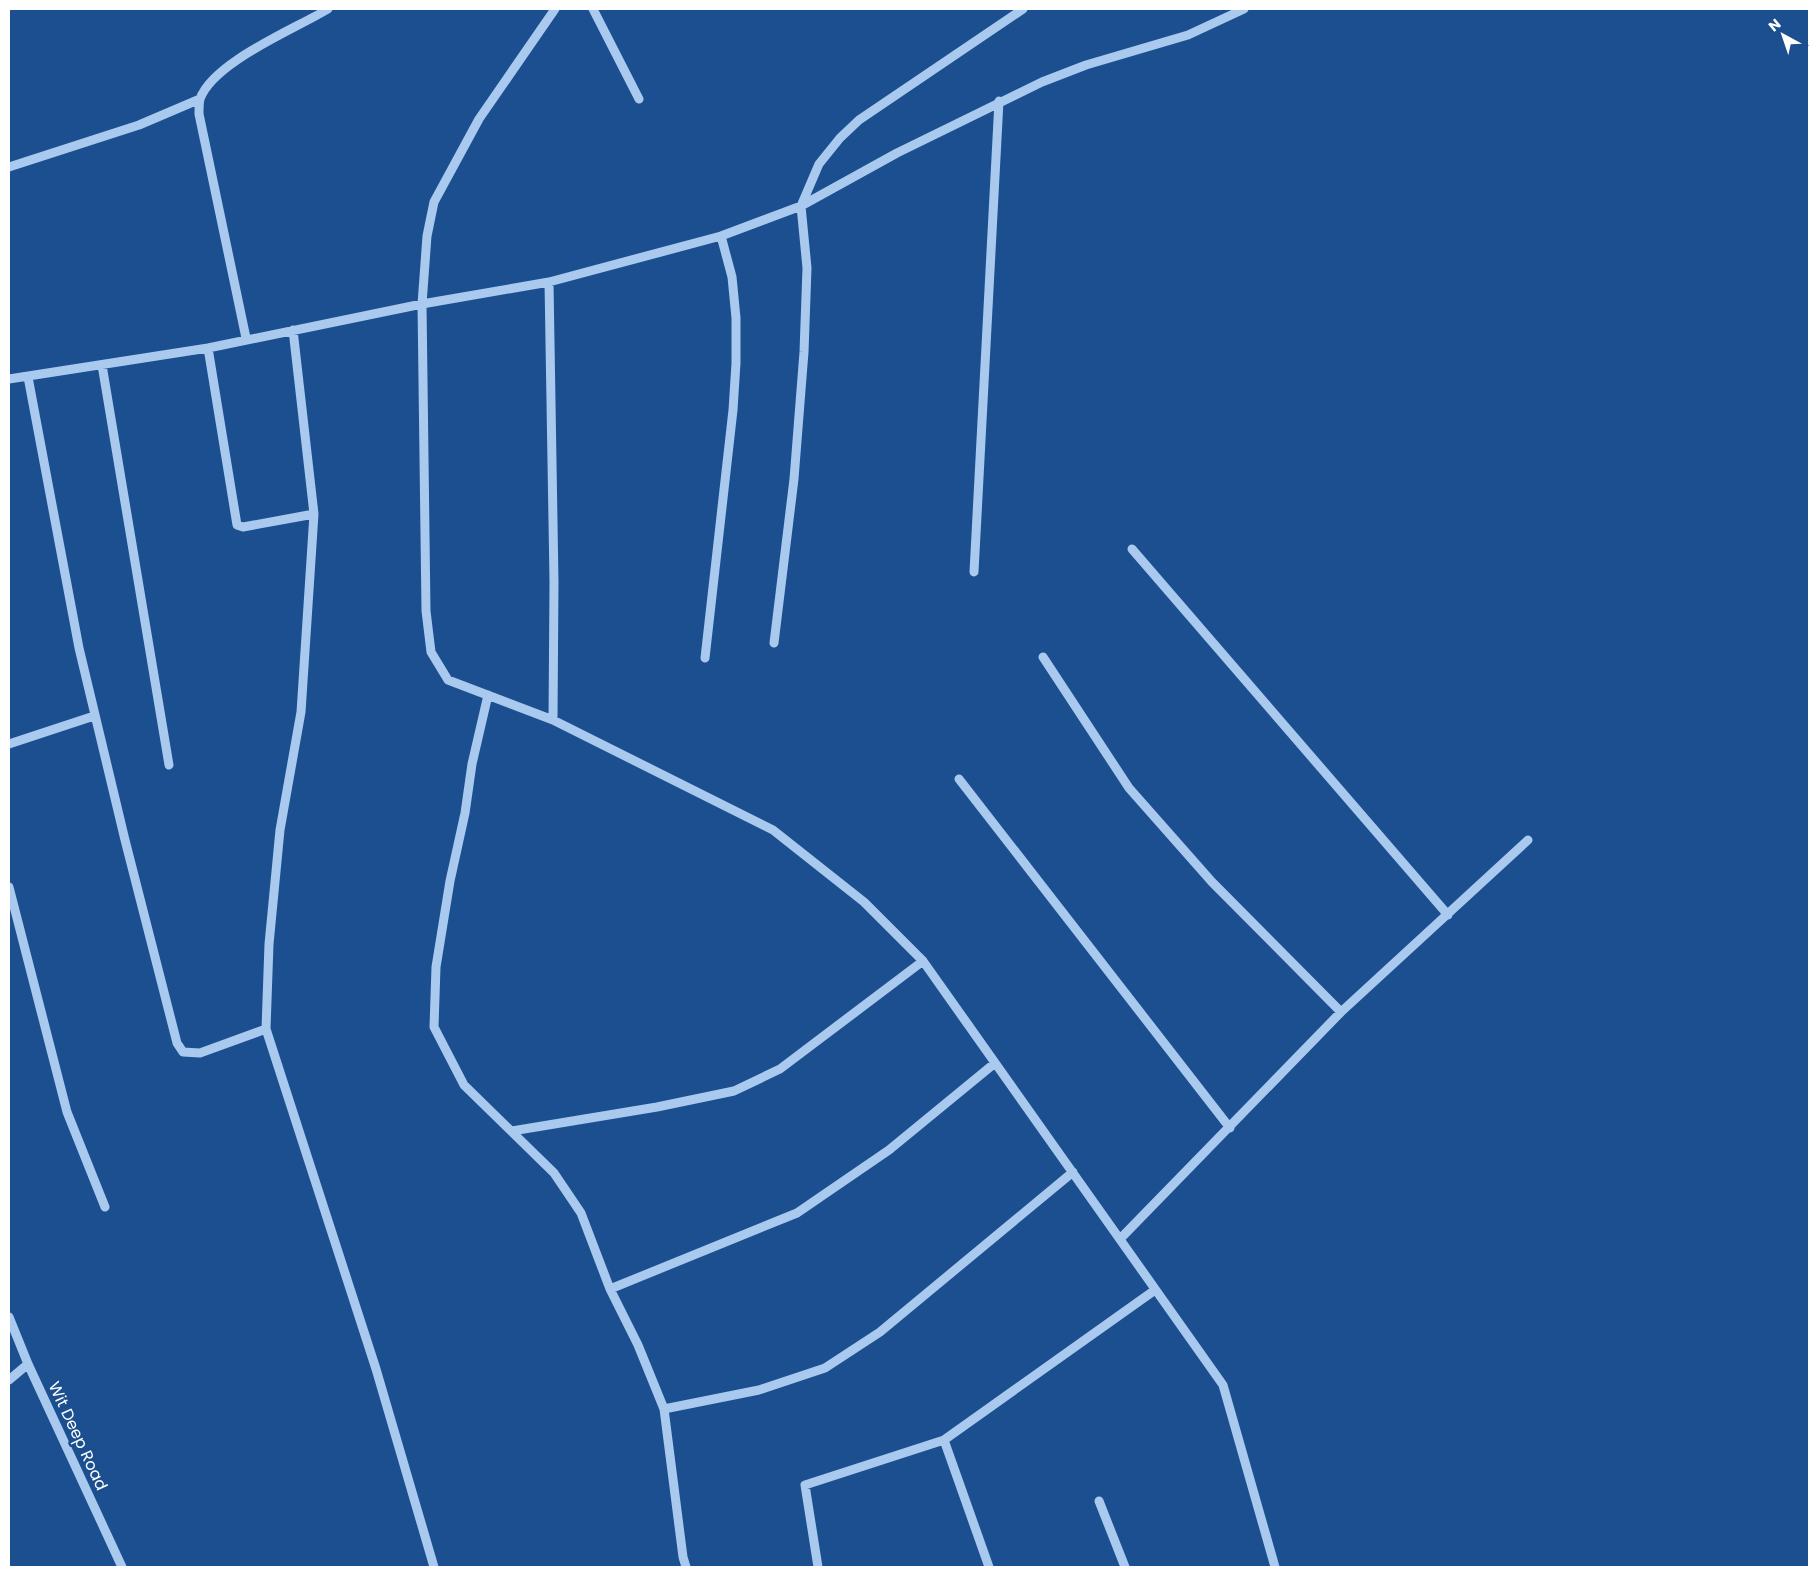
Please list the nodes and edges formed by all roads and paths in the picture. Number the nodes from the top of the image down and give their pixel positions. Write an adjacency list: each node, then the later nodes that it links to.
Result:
1 (328, 9): 7 (street)
2 (555, 9): 13 (street)
3 (593, 9): 6 (street)
4 (1023, 9): 10 (street)
5 (1244, 9): 8 (street)
6 (639, 99)
7 (200, 100): 9 (street); 15 (street)
8 (999, 101): 10 (street); 22 (street)
9 (9, 167)
10 (801, 206): 11 (street); 23 (street)
11 (721, 236): 12 (street); 25 (street)
12 (549, 282): 13 (street); 28 (street)
13 (422, 304): 14 (street); 26 (street)
14 (293, 330): 15 (street); 20 (street)
15 (246, 338): 16 (street)
16 (208, 348): 17 (street); 20 (street)
17 (102, 365): 18 (street); 30 (street)
18 (28, 377): 19 (street); 27 (street)
19 (9, 379)
20 (314, 514): 37 (street)
21 (1132, 549): 34 (street)
22 (974, 572)
23 (774, 643)
24 (1044, 657): 36 (street)
25 (705, 658)
26 (488, 695): 28 (street); 40 (street)
27 (94, 716): 29 (street); 37 (street)
28 (553, 720): 35 (street)
29 (9, 744)
30 (168, 765)
31 (959, 779): 39 (street)
32 (1528, 840): 34 (street)
33 (9, 887): 42 (street)
34 (1448, 915): 36 (street)
35 (923, 961): 38 (street); 40 (street)
36 (1341, 1012): 39 (street)
37 (266, 1028): 53 (street)
38 (995, 1063): 41 (street); 44 (street)
39 (1230, 1128): 43 (street)
40 (512, 1131): 44 (street)
41 (1073, 1172): 43 (street); 49 (street)
42 (105, 1207)
43 (1120, 1239): 45 (street)
44 (610, 1289): 49 (street)
45 (1155, 1290): 50 (street); 58 (street)
46 (9, 1317): 47 (street, Wit Deep Road)
47 (28, 1364): 48 (street); 52 (street, Wit Deep Road)
48 (9, 1380)
49 (664, 1409): 54 (street)
50 (944, 1440): 55 (street); 56 (street)
51 (1099, 1501): 57 (street)
52 (122, 1567)
53 (434, 1567)
54 (686, 1567)
55 (818, 1567)
56 (989, 1567)
57 (1125, 1567)
58 (1275, 1567)

